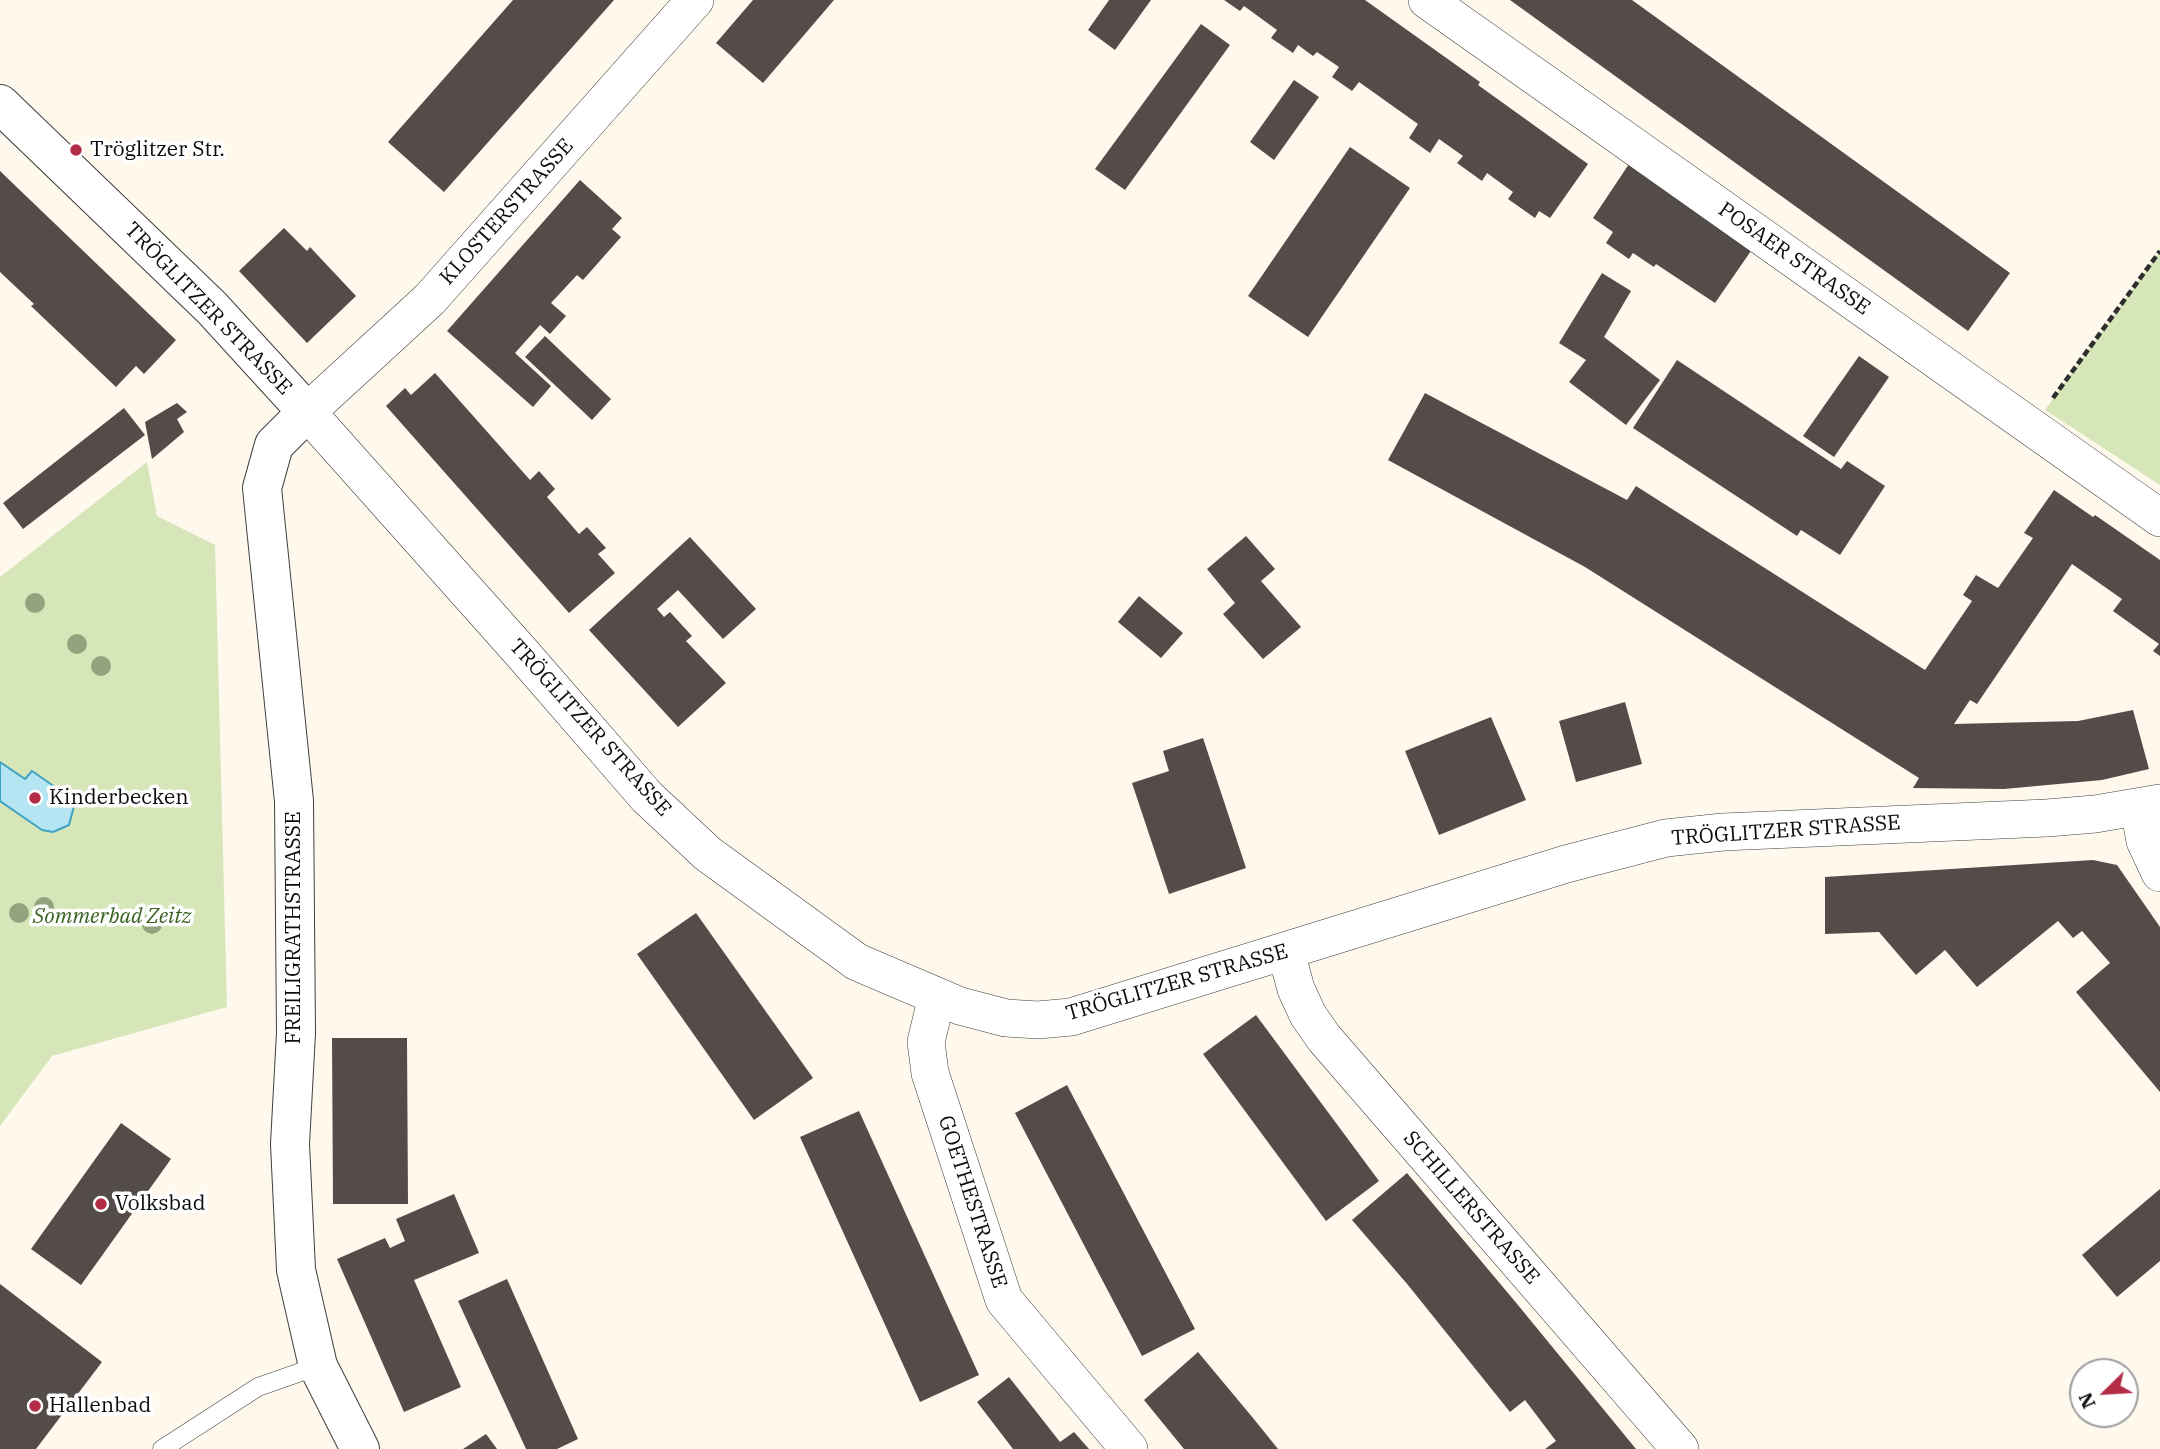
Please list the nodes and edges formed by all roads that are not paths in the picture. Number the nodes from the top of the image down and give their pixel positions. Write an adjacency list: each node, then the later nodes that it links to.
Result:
1 (695, 0): 4 (street, KLOSTERSTRASSE)
2 (1427, 0): 5 (street, POSAER STRASSE)
3 (0, 104): 4 (street, TRÖGLITZER STRASSE)
4 (307, 411): 9 (street, TRÖGLITZER STRASSE); 10 (street, FREILIGRATHSTRASSE)
5 (2160, 518)
6 (2150, 805): 7 (street); 8 (street, TRÖGLITZER STRASSE)
7 (2160, 873)
8 (1286, 952): 9 (street, TRÖGLITZER STRASSE); 14 (street, SCHILLERSTRASSE)
9 (937, 996): 13 (street, GOETHESTRASSE)
10 (318, 1367): 11 (lane); 12 (street, FREILIGRATHSTRASSE)
11 (162, 1449)
12 (360, 1449)
13 (1129, 1449)
14 (1680, 1449)

